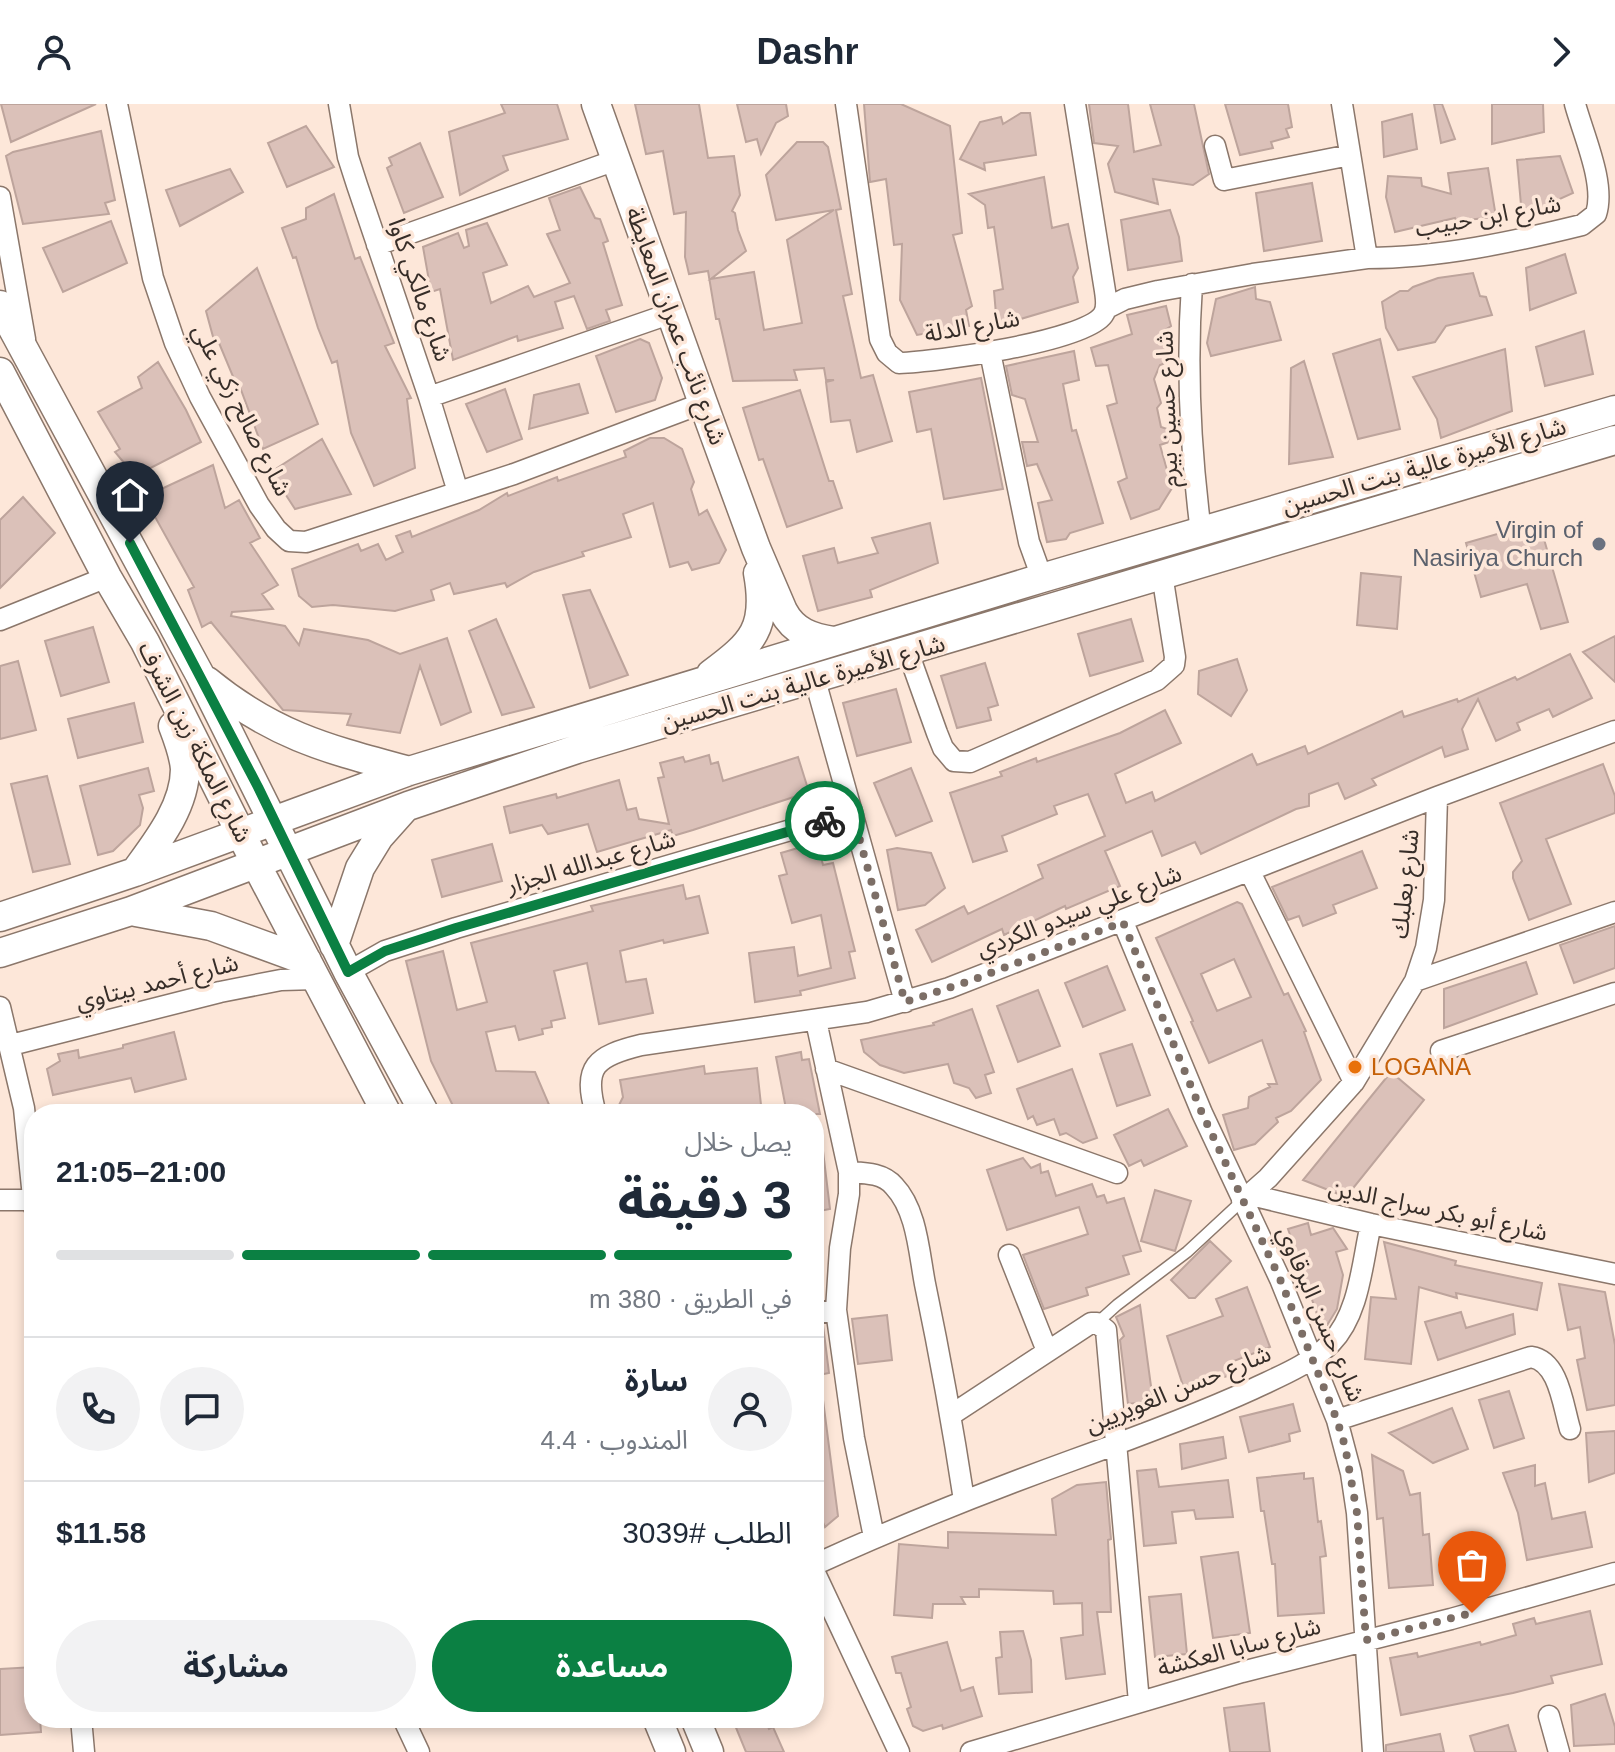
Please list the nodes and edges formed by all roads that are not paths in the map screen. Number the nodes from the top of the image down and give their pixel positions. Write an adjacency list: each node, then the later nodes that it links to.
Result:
1 (117, 104): 25 (street, شارع صالح زكي علي)
2 (339, 104): 12 (street, شارع مالكي كاوا)
3 (596, 104): 10 (main road, شارع نائب عمران المعايطة)
4 (846, 104): 18 (street, شارع الدلة)
5 (1075, 104): 16 (street)
6 (1342, 104): 9 (street)
7 (1575, 104): 13 (street, شارع ابن حبيب)
8 (1215, 146): 9 (street)
9 (1350, 155): 13 (street)
10 (616, 160): 12 (street); 17 (main road, شارع نائب عمران المعايطة)
11 (0, 197): 19 (street)
12 (377, 245): 21 (street, شارع مالكي كاوا)
13 (1367, 258): 14 (street, شارع ابن حبيب)
14 (1192, 284): 16 (street, شارع ابن حبيب); 26 (street, شارع حسين بيرم)
15 (0, 305): 19 (main road, شارع الملكة زين الشرف)
16 (1107, 308): 18 (street, شارع الدلة)
17 (672, 313): 21 (street); 22 (main road, شارع نائب عمران المعايطة)
18 (990, 352): 29 (street)
19 (28, 359): 36 (main road, شارع الملكة زين الشرف)
20 (2, 382): 30 (main road, شارع الملكة زين الشرف)
21 (429, 397): 25 (street, شارع مالكي كاوا)
22 (703, 403): 25 (street, شارع صالح زكي علي); 27 (main road, شارع نائب عمران المعايطة)
23 (1615, 410): 26 (main road, شارع الأميرة عالية بنت الحسين)
24 (1615, 440): 28 (main road, شارع الأميرة عالية بنت الحسين)
25 (458, 492)
26 (1201, 532): 29 (main road, شارع الأميرة عالية بنت الحسين)
27 (756, 548): 33 (main road, شارع نائب عمران المعايطة); 38 (main road, شارع نائب عمران المعايطة)
28 (1162, 574): 31 (main road, شارع الأميرة عالية بنت الحسين); 35 (street)
29 (1047, 576): 31 (main road); 33 (main road, شارع الأميرة عالية بنت الحسين)
30 (107, 577): 32 (street); 34 (main road, شارع الملكة زين الشرف)
31 (1061, 605): 35 (main road, شارع الأميرة عالية بنت الحسين)
32 (0, 620)
33 (834, 641): 38 (main road, شارع الأميرة عالية بنت الحسين)
34 (145, 642): 45 (main road, شارع الملكة زين الشرف); 48 (main road)
35 (908, 652): 37 (main road, شارع الأميرة عالية بنت الحسين)
36 (200, 675): 40 (main road); 44 (main road, شارع الملكة زين الشرف)
37 (815, 680): 42 (main road, شارع الأميرة عالية بنت الحسين); 43 (street)
38 (696, 685): 40 (main road, شارع الأميرة عالية بنت الحسين)
39 (1615, 731): 41 (street, شارع علي سيدو الكردي)
40 (409, 771): 44 (main road, شارع الأميرة عالية بنت الحسين)
41 (1437, 797): 49 (street, شارع علي سيدو الكردي); 58 (street, شارع بعلبك)
42 (408, 806): 46 (main road, شارع الأميرة عالية بنت الحسين); 54 (main road)
43 (852, 812): 57 (street, شارع عبدالله الجزار); 60 (street)
44 (274, 821): 45 (main road, شارع الأميرة عالية بنت الحسين); 46 (main road, شارع الملكة زين الشرف)
45 (241, 834): 47 (main road, شارع الملكة زين الشرف); 48 (main road, شارع الأميرة عالية بنت الحسين)
46 (289, 852): 47 (main road, شارع الأميرة عالية بنت الحسين); 54 (main road, شارع الملكة زين الشرف)
47 (256, 864): 50 (main road, شارع الأميرة عالية بنت الحسين); 56 (main road, شارع الملكة زين الشرف)
48 (135, 872): 52 (main road, شارع الأميرة عالية بنت الحسين)
49 (1250, 872): 53 (street, شارع علي سيدو الكردي); 66 (street)
50 (131, 911): 55 (main road, شارع الأميرة عالية بنت الحسين); 56 (main road)
51 (1615, 912): 58 (street)
52 (0, 917)
53 (1123, 922): 60 (street, شارع علي سيدو الكردي); 73 (street, شارع حسن البرقاوي)
54 (334, 945): 57 (main road, شارع الملكة زين الشرف)
55 (0, 953)
56 (312, 970): 63 (street, شارع أحمد بيتاوي); 67 (main road, شارع الملكة زين الشرف)
57 (348, 972): 68 (main road, شارع الملكة زين الشرف)
58 (1415, 981): 66 (street, شارع بعلبك)
59 (1615, 993): 64 (street)
60 (905, 1002): 62 (street, شارع علي سيدو الكردي)
61 (0, 1007): 63 (street)
62 (816, 1021): 65 (street); 69 (street, شارع علي سيدو الكردي)
63 (11, 1045): 70 (street)
64 (1441, 1051)
65 (826, 1069): 71 (street); 72 (street)
66 (1354, 1082): 73 (street, شارع بعلبك)
67 (382, 1104)
68 (420, 1104)
69 (593, 1104)
70 (24, 1108)
71 (849, 1172): 79 (street); 84 (street)
72 (1117, 1173)
73 (1246, 1198): 76 (street, شارع أبو بكر سراج الدين); 81 (lane); 83 (street, شارع حسن البرقاوي)
74 (0, 1200): 75 (street)
75 (24, 1200)
76 (1371, 1224): 78 (street, شارع أبو بكر سراج الدين); 83 (street, شارع حسن الغويريين)
77 (1009, 1255): 82 (street)
78 (1615, 1274)
79 (836, 1310): 80 (street); 89 (street)
80 (824, 1312)
81 (1097, 1323): 82 (street); 87 (street)
82 (1047, 1351): 84 (street)
83 (1313, 1359): 85 (street, شارع حسن البرقاوي); 87 (street, شارع حسن الغويريين)
84 (951, 1415): 88 (street)
85 (1337, 1420): 86 (street); 93 (street, شارع حسن البرقاوي)
86 (1570, 1429)
87 (1118, 1444): 88 (street, شارع حسن الغويريين); 94 (street)
88 (964, 1500): 89 (street, شارع حسن الغويريين)
89 (874, 1537): 90 (street, شارع حسن الغويريين)
90 (824, 1563)
91 (1615, 1573): 93 (street, شارع سابا العكشة)
92 (824, 1590): 104 (street)
93 (1366, 1640): 94 (street, شارع سابا العكشة); 106 (street, شارع حسن البرقاوي)
94 (1139, 1702): 105 (street, شارع سابا العكشة)
95 (1549, 1716): 107 (street)
96 (82, 1728): 100 (street)
97 (408, 1728): 101 (street)
98 (661, 1728): 102 (main road)
99 (699, 1728): 103 (main road)
100 (84, 1752)
101 (419, 1752)
102 (671, 1752)
103 (709, 1752)
104 (899, 1752)
105 (971, 1752)
106 (1373, 1752)
107 (1559, 1752)

